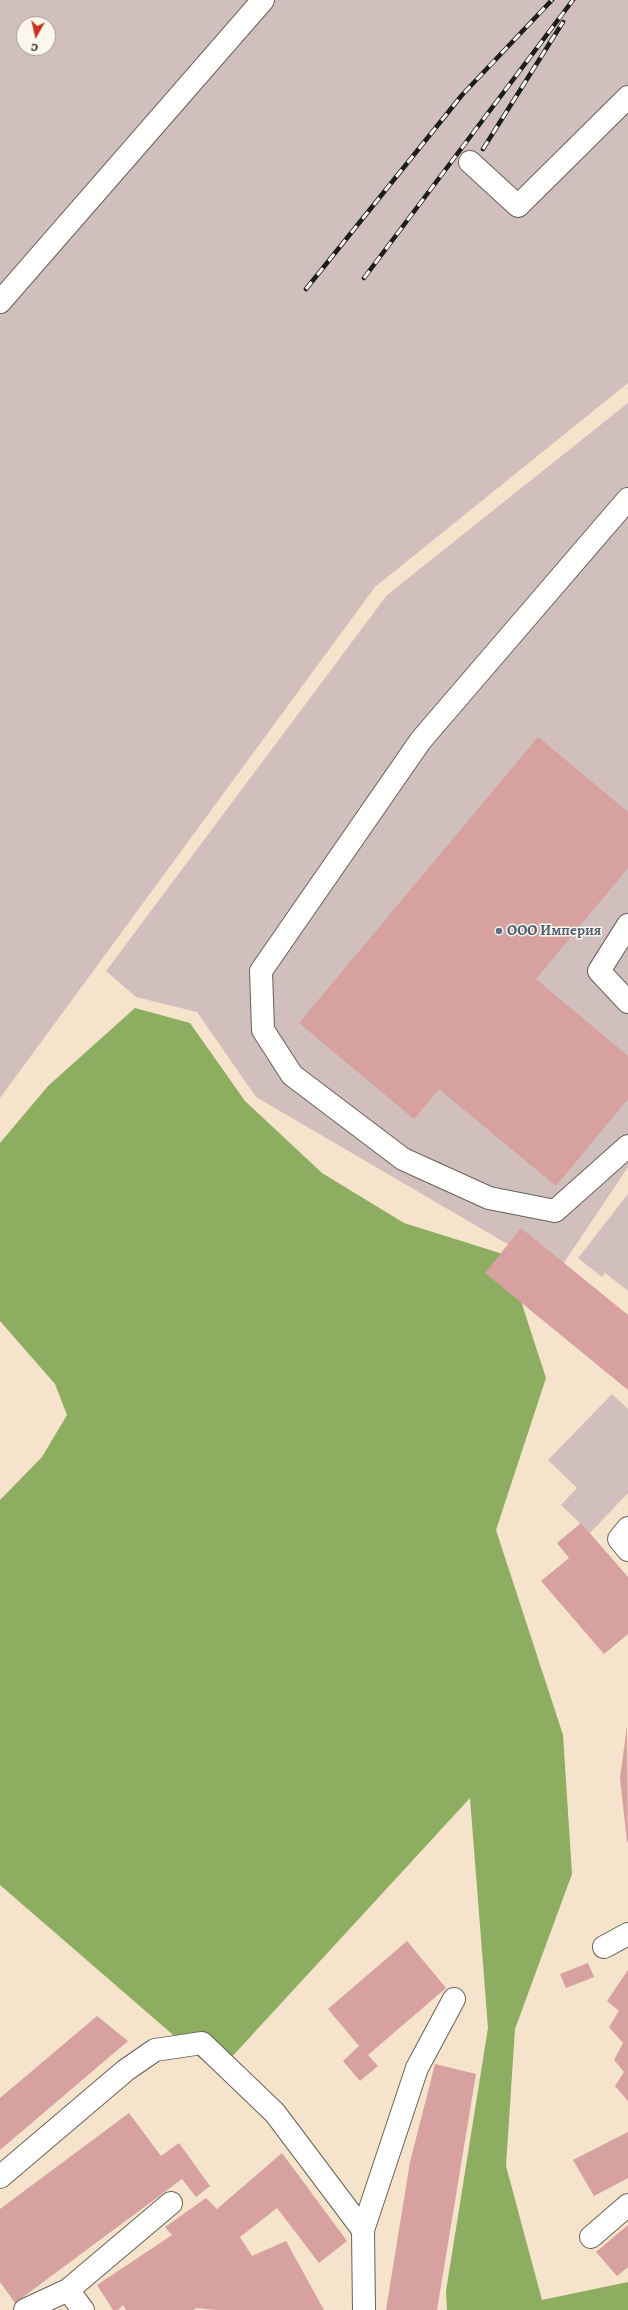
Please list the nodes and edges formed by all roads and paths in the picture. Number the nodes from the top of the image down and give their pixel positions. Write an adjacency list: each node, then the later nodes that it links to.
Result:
1 (262, 0): 4 (street)
2 (628, 97): 3 (street)
3 (470, 162)
4 (0, 302)
5 (628, 499): 8 (street)
6 (628, 925): 7 (street)
7 (628, 1002)
8 (628, 1146)
9 (628, 1528): 10 (street)
10 (628, 1550)
11 (628, 1934): 12 (street)
12 (604, 1947)
13 (454, 1999): 17 (street)
14 (0, 2177): 17 (street)
15 (171, 2203): 19 (street)
16 (628, 2205): 18 (street)
17 (363, 2230): 22 (street)
18 (591, 2237)
19 (68, 2290): 20 (street); 21 (street)
20 (25, 2310)
21 (83, 2310)
22 (364, 2310)

